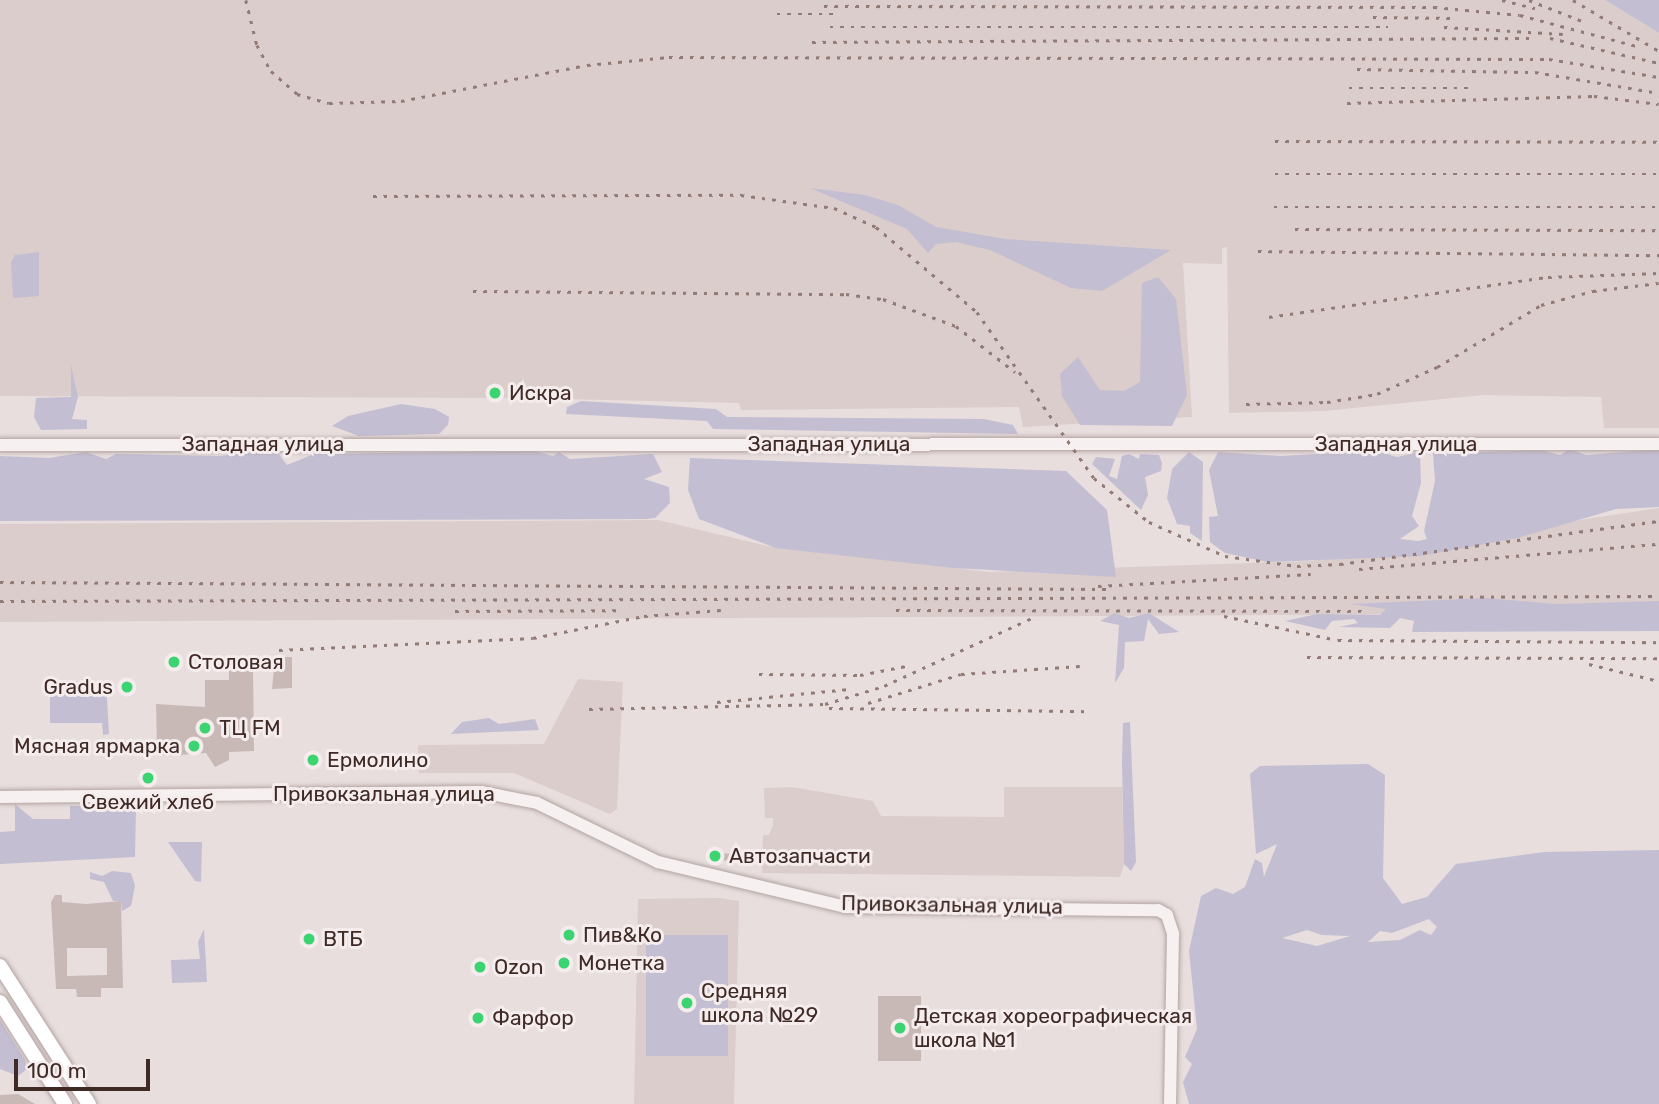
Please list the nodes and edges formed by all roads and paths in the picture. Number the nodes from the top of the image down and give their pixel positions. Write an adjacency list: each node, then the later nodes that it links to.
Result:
1 (1659, 444): 2 (street, Западная улица)
2 (0, 445)
3 (0, 797): 8 (street, Привокзальная улица)
4 (0, 966): 7 (main road)
5 (0, 1002): 6 (main road)
6 (65, 1104)
7 (89, 1104)
8 (1170, 1104)

